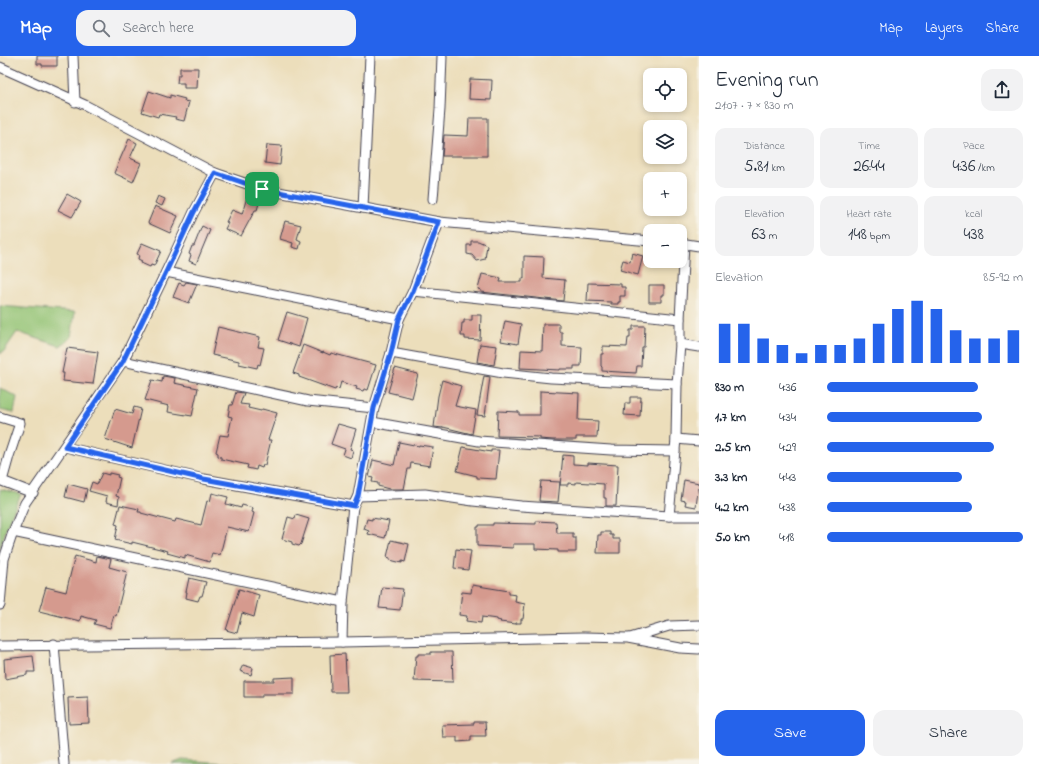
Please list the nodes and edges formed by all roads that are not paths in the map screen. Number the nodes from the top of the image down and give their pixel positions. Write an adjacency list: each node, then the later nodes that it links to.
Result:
1 (73, 56): 5 (street)
2 (370, 56): 8 (street)
3 (442, 56): 7 (street)
4 (0, 67): 5 (street)
5 (75, 102): 6 (street)
6 (215, 173): 8 (street); 14 (street)
7 (433, 199)
8 (363, 208): 9 (street)
9 (439, 222): 10 (street); 15 (street)
10 (643, 240)
11 (687, 245): 12 (street)
12 (699, 246)
13 (681, 268): 17 (street)
14 (166, 272): 16 (street); 21 (street)
15 (413, 291): 16 (street); 17 (street)
16 (399, 319): 20 (street)
17 (680, 319): 18 (street)
18 (680, 344): 19 (street); 22 (street)
19 (699, 347)
20 (391, 353): 22 (street); 23 (street)
21 (123, 361): 23 (street); 28 (street)
22 (677, 384): 26 (street)
23 (374, 408): 25 (street)
24 (0, 417): 30 (street)
25 (372, 422): 29 (street); 31 (street)
26 (676, 439): 27 (street); 29 (street)
27 (699, 441)
28 (65, 447): 30 (street); 32 (street)
29 (676, 450): 33 (street)
30 (33, 493): 35 (street)
31 (358, 496): 32 (street); 33 (street)
32 (354, 506): 36 (street)
33 (669, 516): 34 (street)
34 (699, 516)
35 (13, 532): 36 (street); 37 (street)
36 (343, 602): 40 (street)
37 (0, 605)
38 (699, 625): 39 (street)
39 (628, 638): 40 (street); 43 (street)
40 (342, 642): 41 (street)
41 (54, 644): 42 (street); 44 (street)
42 (0, 646)
43 (699, 649)
44 (64, 764)

